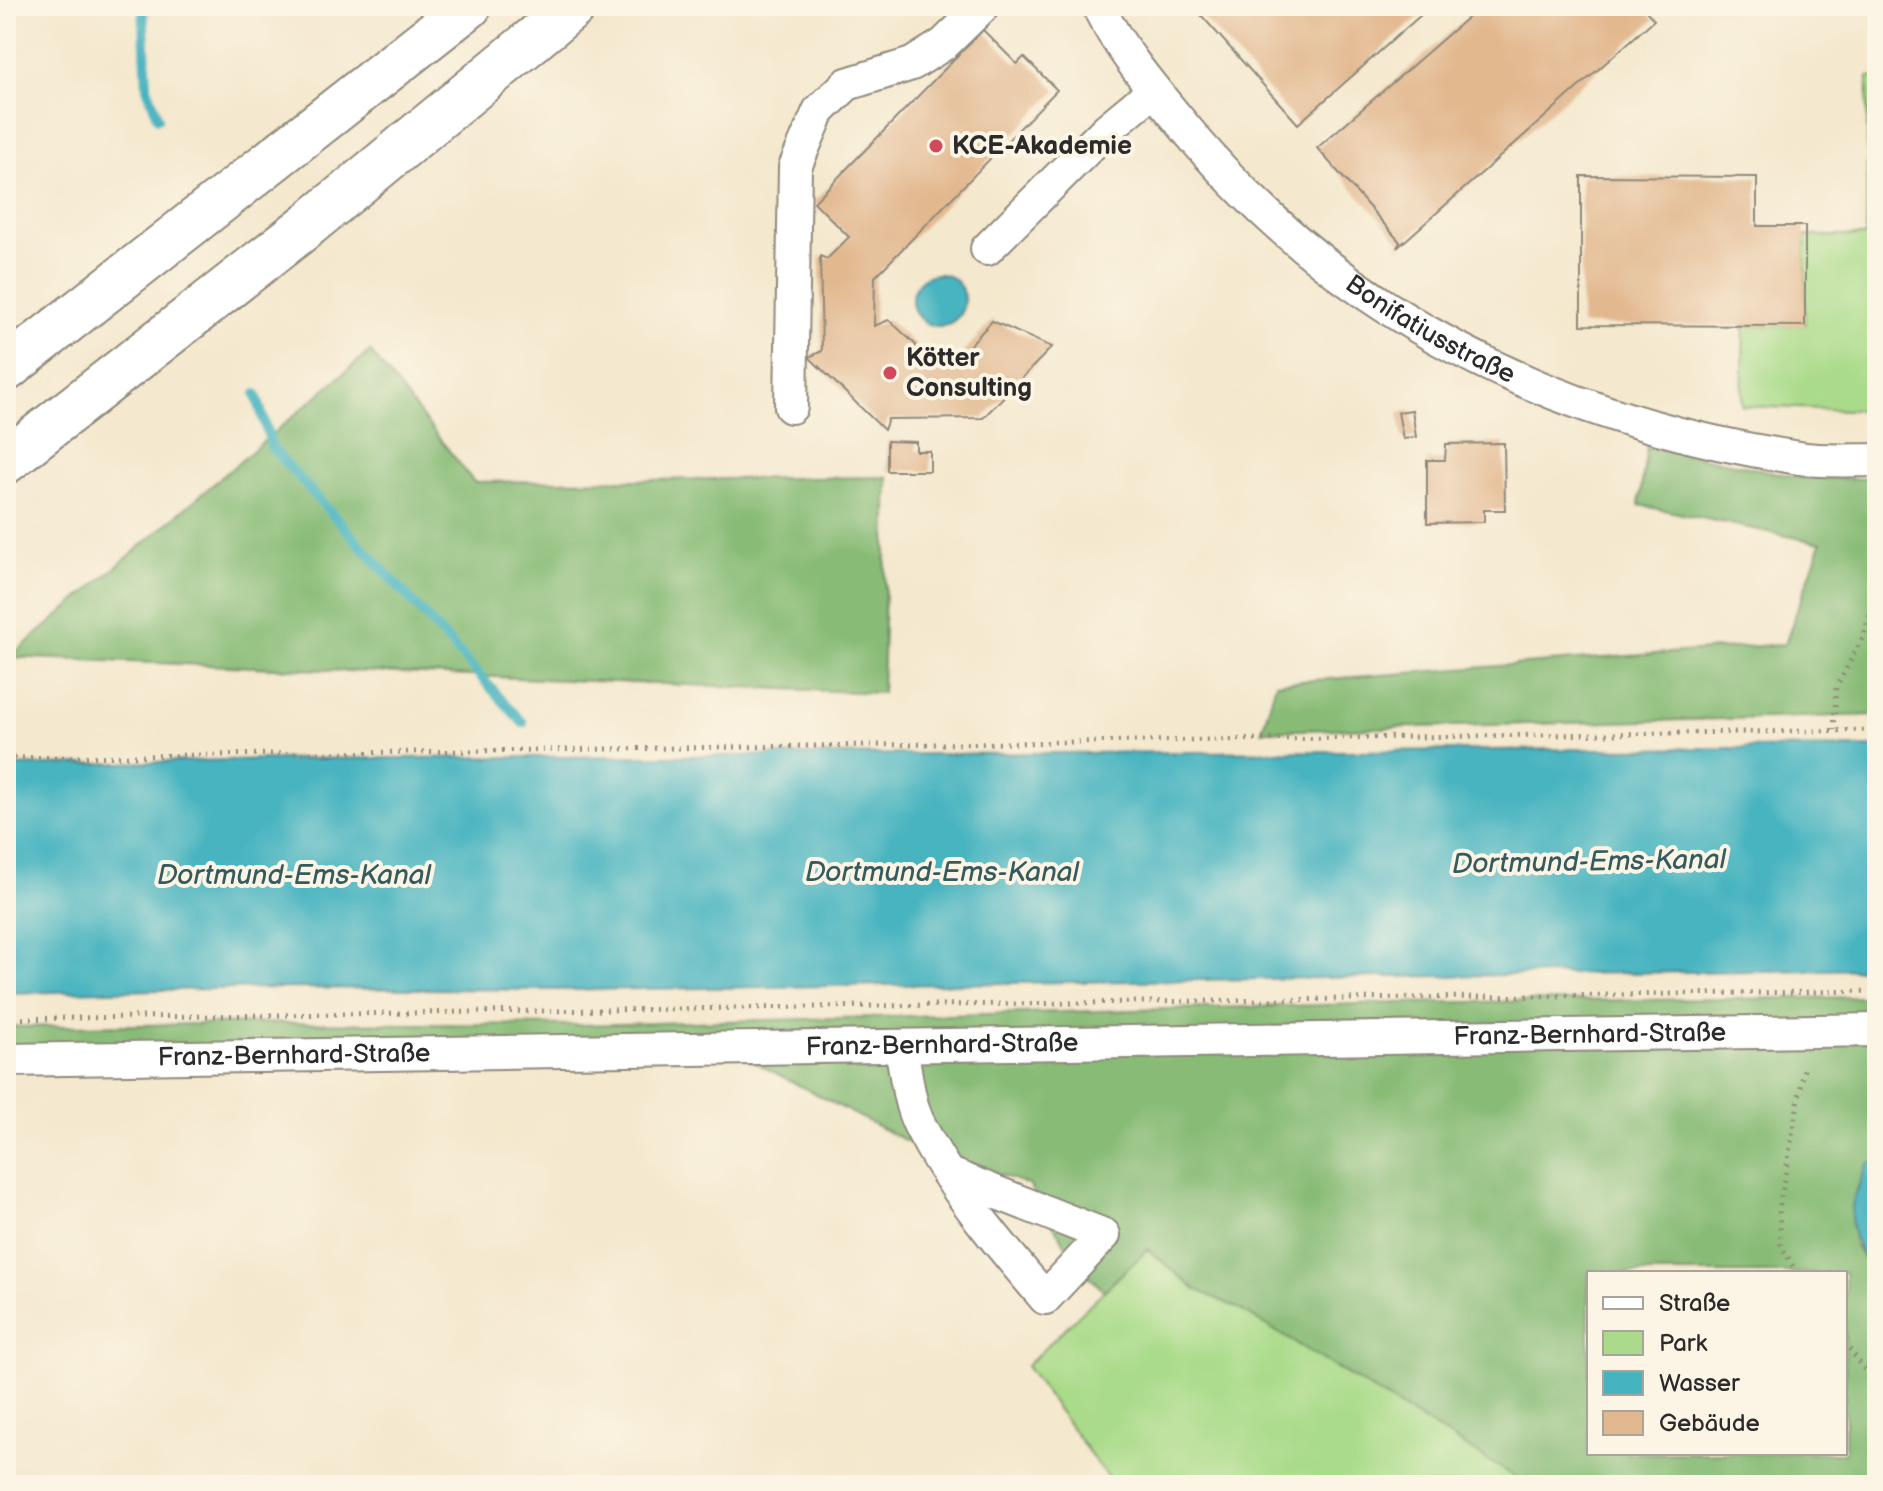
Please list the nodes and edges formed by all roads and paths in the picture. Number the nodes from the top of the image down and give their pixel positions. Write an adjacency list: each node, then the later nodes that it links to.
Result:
1 (469, 6): 7 (highway)
2 (574, 6): 10 (highway)
3 (983, 6): 8 (street)
4 (1098, 6): 5 (street, Bonifatiusstraße)
5 (1154, 90): 6 (street); 9 (street, Bonifatiusstraße)
6 (987, 249)
7 (6, 369)
8 (791, 407)
9 (1877, 460)
10 (6, 461)
11 (1877, 590): 12 (path)
12 (1834, 730): 13 (path); 14 (path)
13 (1877, 730)
14 (6, 758)
15 (1877, 991): 16 (path)
16 (6, 1019)
17 (1877, 1030): 18 (street, Franz-Bernhard-Straße)
18 (1811, 1031): 19 (street, Franz-Bernhard-Straße); 22 (path)
19 (901, 1047): 20 (street, Franz-Bernhard-Straße); 21 (street)
20 (6, 1060)
21 (952, 1175): 21 (street)
22 (1796, 1271)
23 (1847, 1345): 24 (path)
24 (1877, 1388)

